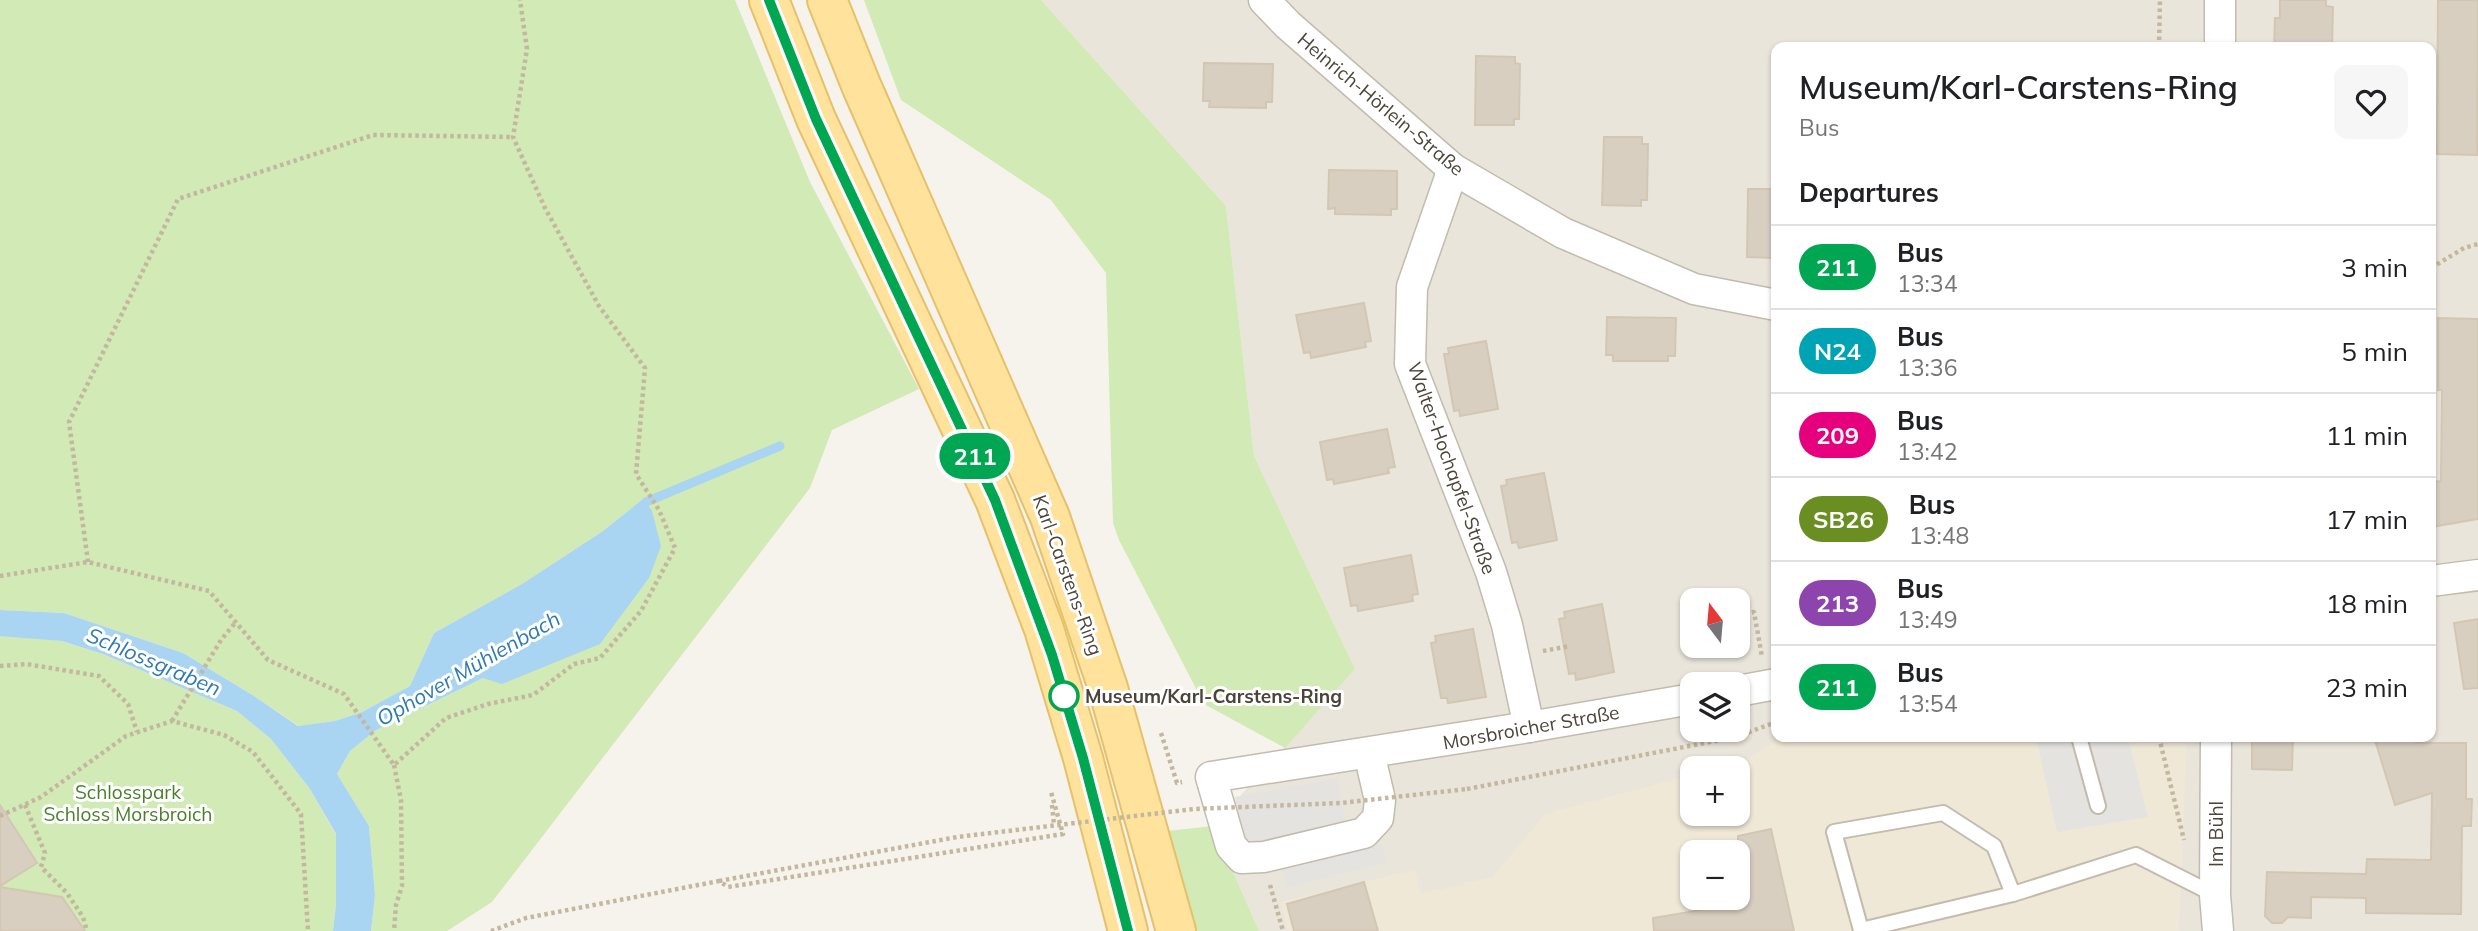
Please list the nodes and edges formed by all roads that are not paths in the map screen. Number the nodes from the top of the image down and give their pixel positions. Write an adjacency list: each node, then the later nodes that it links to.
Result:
1 (769, 0): 20 (main road)
2 (827, 0): 21 (main road, Karl-Carstens-Ring)
3 (1264, 0): 6 (street, Heinrich-Hörlein-Straße)
4 (2220, 0): 5 (street)
5 (2220, 42)
6 (1453, 169): 7 (street, Heinrich-Hörlein-Straße); 13 (street, Walter-Hochapfel-Straße)
7 (1771, 304)
8 (2478, 575): 9 (street)
9 (2436, 580)
10 (1771, 685): 11 (street)
11 (1750, 689)
12 (1680, 701): 13 (street, Morsbroicher Straße)
13 (1529, 727): 16 (street, Morsbroicher Straße)
14 (2080, 742): 17 (lane)
15 (2216, 742): 19 (street, Im Bühl)
16 (1369, 754): 16 (street, Morsbroicher Straße)
17 (2098, 806)
18 (2013, 894): 18 (lane); 19 (lane)
19 (2216, 895): 22 (street, Im Bühl)
20 (1128, 931)
21 (1176, 931)
22 (2218, 931)

